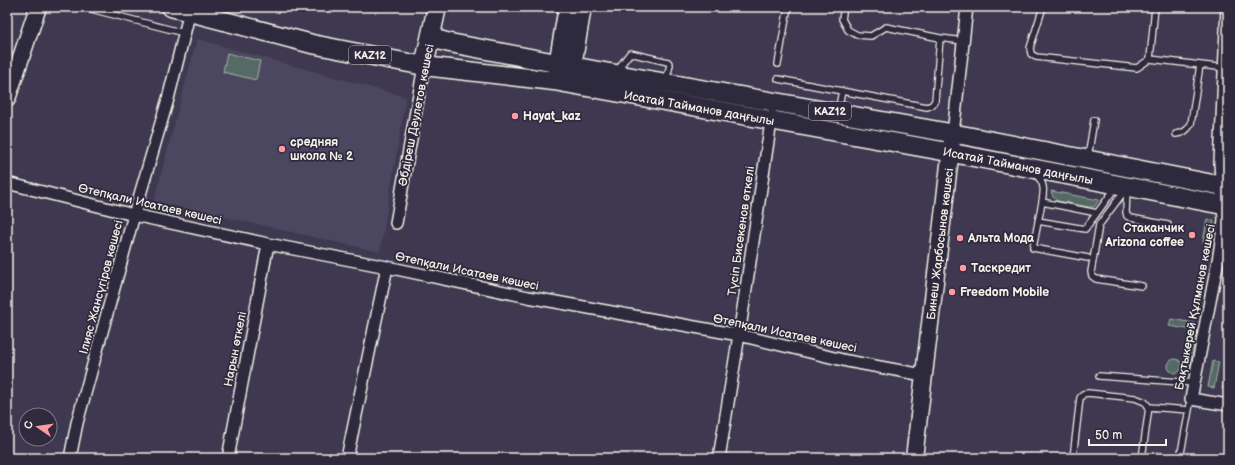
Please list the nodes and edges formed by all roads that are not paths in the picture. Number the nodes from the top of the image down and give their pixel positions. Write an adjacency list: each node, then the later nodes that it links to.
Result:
1 (38, 7): 29 (street)
2 (84, 7): 14 (lane)
3 (171, 7): 13 (main road, Исатай Тайманов даңғылы / KAZ12)
4 (437, 7): 15 (main road, Әбдіреш Дәулетов көшесі)
5 (567, 7): 19 (street)
6 (583, 7): 19 (street)
7 (788, 7): 20 (lane)
8 (844, 7): 16 (lane)
9 (967, 7): 17 (street, Бинеш Жарбосынов көшесі)
10 (1043, 7): 18 (lane)
11 (1155, 7): 18 (lane)
12 (1228, 7): 23 (street, Бақтыкерей Құлманов көшесі)
13 (190, 9): 14 (street, Ілияс Жансүгіров көшесі); 22 (main road, Исатай Тайманов даңғылы / KAZ12)
14 (184, 33): 45 (street, Ілияс Жансүгіров көшесі)
15 (431, 38): 19 (main road, Исатай Тайманов даңғылы / KAZ12); 22 (main road, Әбдіреш Дәулетов көшесі)
16 (940, 38): 17 (lane); 28 (lane)
17 (964, 41): 34 (street, Бинеш Жарбосынов көшесі)
18 (1150, 59): 21 (lane)
19 (565, 64): 24 (main road, Исатай Тайманов даңғылы / KAZ12); 26 (street)
20 (778, 64)
21 (1200, 65): 23 (lane); 35 (lane)
22 (424, 66): 26 (main road, Исатай Тайманов даңғылы / KAZ12); 47 (street, Әбдіреш Дәулетов көшесі)
23 (1226, 68): 41 (street, Бақтыкерей Құлманов көшесі)
24 (619, 75): 27 (main road, Исатай Тайманов даңғылы / KAZ12); 27 (lane)
25 (778, 79): 28 (lane)
26 (562, 82): 33 (main road, Исатай Тайманов даңғылы / KAZ12)
27 (666, 83): 30 (main road, Исатай Тайманов даңғылы / KAZ12)
28 (842, 91): 31 (lane)
29 (7, 99)
30 (773, 102): 31 (main road, Исатай Тайманов даңғылы / KAZ12); 33 (street, Түсіп Бисекенов өткелі)
31 (838, 113): 34 (main road, Исатай Тайманов даңғылы / KAZ12)
32 (1094, 120): 37 (lane)
33 (771, 121): 36 (main road, Исатай Тайманов даңғылы / KAZ12); 53 (street, Түсіп Бисекенов өткелі)
34 (953, 134): 36 (street, Бинеш Жарбосынов көшесі); 37 (main road, Исатай Тайманов даңғылы / KAZ12)
35 (1176, 134)
36 (951, 153): 38 (main road, Исатай Тайманов даңғылы / KAZ12); 54 (street, Бинеш Жарбосынов көшесі)
37 (1087, 159): 41 (main road, Исатай Тайманов даңғылы / KAZ12)
38 (1029, 168): 40 (main road, Исатай Тайманов даңғылы / KAZ12); 42 (lane)
39 (7, 183): 45 (street, Өтепқали Исатаев көшесі)
40 (1122, 186): 43 (main road, Исатай Тайманов даңғылы / KAZ12); 44 (lane); 48 (lane); 52 (lane)
41 (1225, 186): 43 (street, Бақтыкерей Құлманов көшесі)
42 (1042, 202): 44 (lane); 46 (lane)
43 (1226, 206): 56 (street, Бақтыкерей Құлманов көшесі)
44 (1097, 213): 46 (lane)
45 (134, 215): 49 (street, Өтепқали Исатаев көшесі); 60 (street, Ілияс Жансүгіров көшесі)
46 (1038, 221): 50 (lane)
47 (396, 223)
48 (1168, 225)
49 (268, 244): 51 (street, Өтепқали Исатаев көшесі); 61 (street, Нарын өткелі)
50 (1088, 258)
51 (387, 267): 53 (street, Өтепқали Исатаев көшесі); 62 (street)
52 (1142, 286)
53 (739, 335): 54 (street, Өтепқали Исатаев көшесі); 63 (street, Түсіп Бисекенов өткелі)
54 (923, 375): 64 (street, Бинеш Жарбосынов көшесі)
55 (1099, 376): 56 (lane)
56 (1194, 384): 57 (street, Бақтыкерей Құлманов көшесі)
57 (1190, 404): 58 (street, Бақтыкерей Құлманов көшесі); 59 (lane); 67 (lane)
58 (1228, 405)
59 (1149, 407): 65 (lane); 66 (lane)
60 (70, 458)
61 (228, 458)
62 (347, 458)
63 (719, 458)
64 (914, 458)
65 (1073, 458)
66 (1142, 458)
67 (1180, 458)

